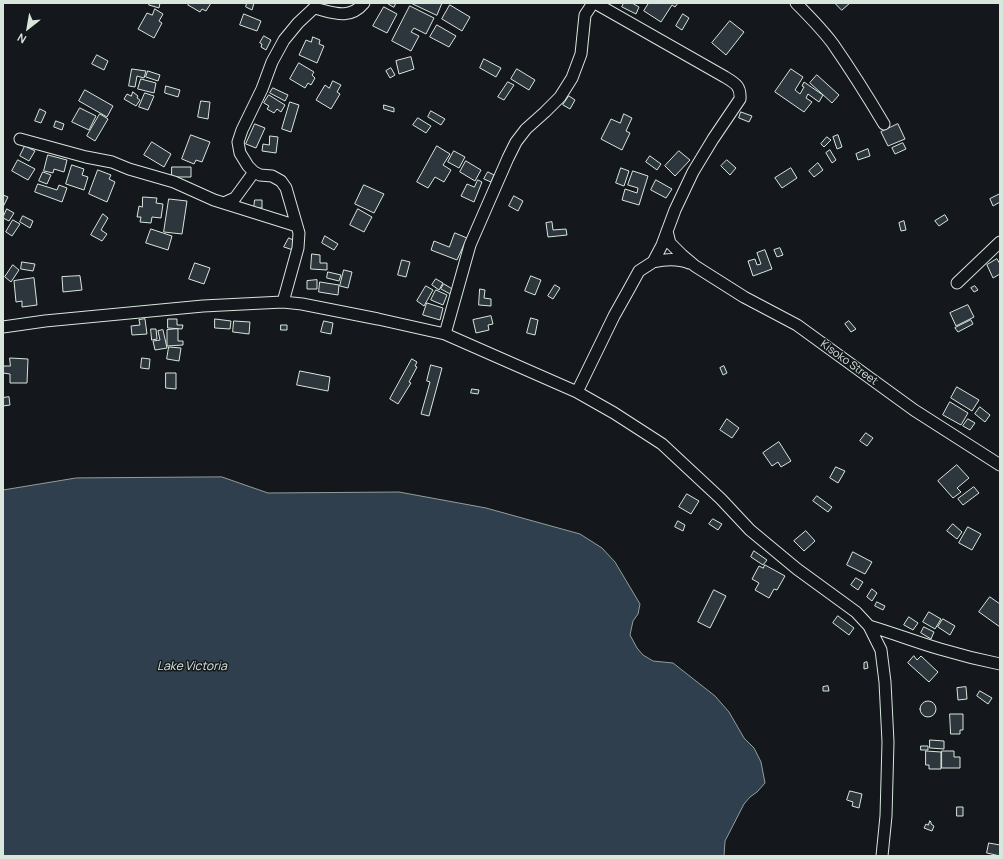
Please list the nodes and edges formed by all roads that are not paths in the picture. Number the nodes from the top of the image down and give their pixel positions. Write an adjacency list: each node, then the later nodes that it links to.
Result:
1 (364, 3): 4 (street)
2 (594, 3): 10 (street); 17 (street)
3 (796, 3): 5 (street)
4 (315, 5): 7 (street)
5 (884, 124)
6 (20, 139): 8 (street)
7 (254, 172): 8 (street); 9 (street)
8 (224, 203): 9 (street)
9 (297, 226): 15 (street)
10 (667, 231): 12 (street); 13 (street, Kisoko Street)
11 (1000, 242): 14 (street)
12 (653, 262): 13 (street, Kisoko Street); 18 (street)
13 (695, 266): 19 (street, Kisoko Street)
14 (957, 283)
15 (283, 302): 16 (street); 17 (street)
16 (3, 327)
17 (444, 334): 18 (street)
18 (577, 392): 20 (street)
19 (1000, 466)
20 (869, 626): 21 (street); 22 (street)
21 (1000, 664)
22 (882, 856)

